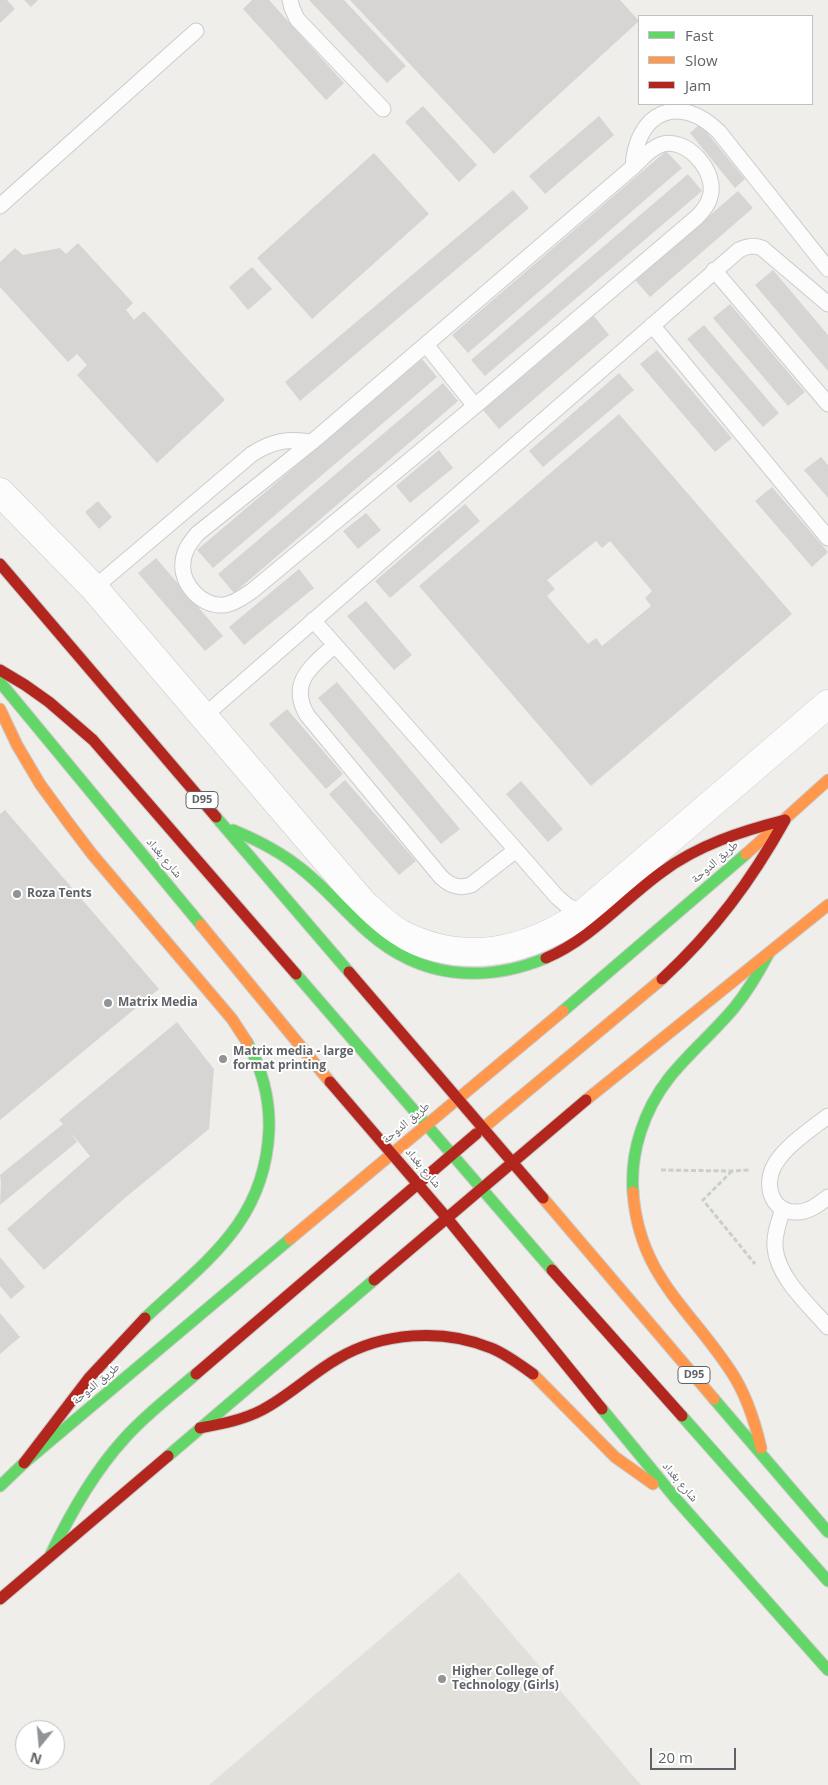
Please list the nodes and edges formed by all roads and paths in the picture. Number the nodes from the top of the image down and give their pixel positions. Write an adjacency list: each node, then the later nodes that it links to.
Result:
1 (290, 0): 3 (lane)
2 (196, 31): 5 (lane)
3 (383, 109)
4 (633, 167): 6 (lane); 10 (lane); 12 (lane)
5 (0, 206)
6 (828, 269)
7 (714, 270): 8 (lane); 9 (lane); 11 (lane)
8 (828, 304)
9 (652, 325): 15 (lane); 18 (lane)
10 (427, 346): 12 (lane); 13 (lane)
11 (828, 404)
12 (475, 406): 13 (lane)
13 (312, 442): 17 (lane)
14 (0, 492): 17 (street)
15 (828, 538)
16 (0, 564): 27 (main road, D95)
17 (94, 588): 24 (street)
18 (313, 620): 19 (lane); 24 (lane)
19 (335, 645): 28 (lane); 28 (lane)
20 (0, 670): 34 (main road)
21 (0, 682): 36 (main road, شارع بغداد)
22 (828, 704): 30 (street)
23 (0, 709): 49 (main road)
24 (204, 716): 30 (street)
25 (828, 780): 26 (main road, طريق الدوحة)
26 (785, 820): 27 (main road); 32 (main road, طريق الدوحة); 35 (main road)
27 (226, 828): 32 (main road, D95)
28 (516, 850): 30 (lane)
29 (828, 905): 31 (main road)
30 (585, 912)
31 (769, 953): 38 (main road); 40 (main road)
32 (458, 1097): 34 (main road, طريق الدوحة); 35 (main road, D95)
33 (828, 1116): 39 (lane)
34 (427, 1123): 36 (main road, طريق الدوحة); 37 (main road)
35 (484, 1127): 37 (main road); 38 (main road, D95)
36 (392, 1153): 41 (main road, شارع بغداد); 49 (main road, طريق الدوحة)
37 (453, 1153): 41 (main road); 42 (main road)
38 (513, 1162): 42 (main road); 48 (main road, D95)
39 (772, 1168): 40 (path); 44 (lane)
40 (632, 1169): 48 (main road)
41 (417, 1183): 45 (main road, شارع بغداد); 53 (main road)
42 (482, 1188): 45 (main road); 54 (main road)
43 (828, 1197): 44 (lane)
44 (783, 1209): 46 (lane)
45 (447, 1218): 47 (main road); 51 (main road, شارع بغداد)
46 (828, 1327)
47 (200, 1428): 51 (main road); 53 (main road)
48 (763, 1457): 52 (main road, D95)
49 (24, 1463): 50 (main road, طريق الدوحة)
50 (0, 1486)
51 (676, 1498): 56 (main road, شارع بغداد)
52 (828, 1532)
53 (50, 1556): 55 (main road)
54 (828, 1581)
55 (0, 1599)
56 (828, 1670)

